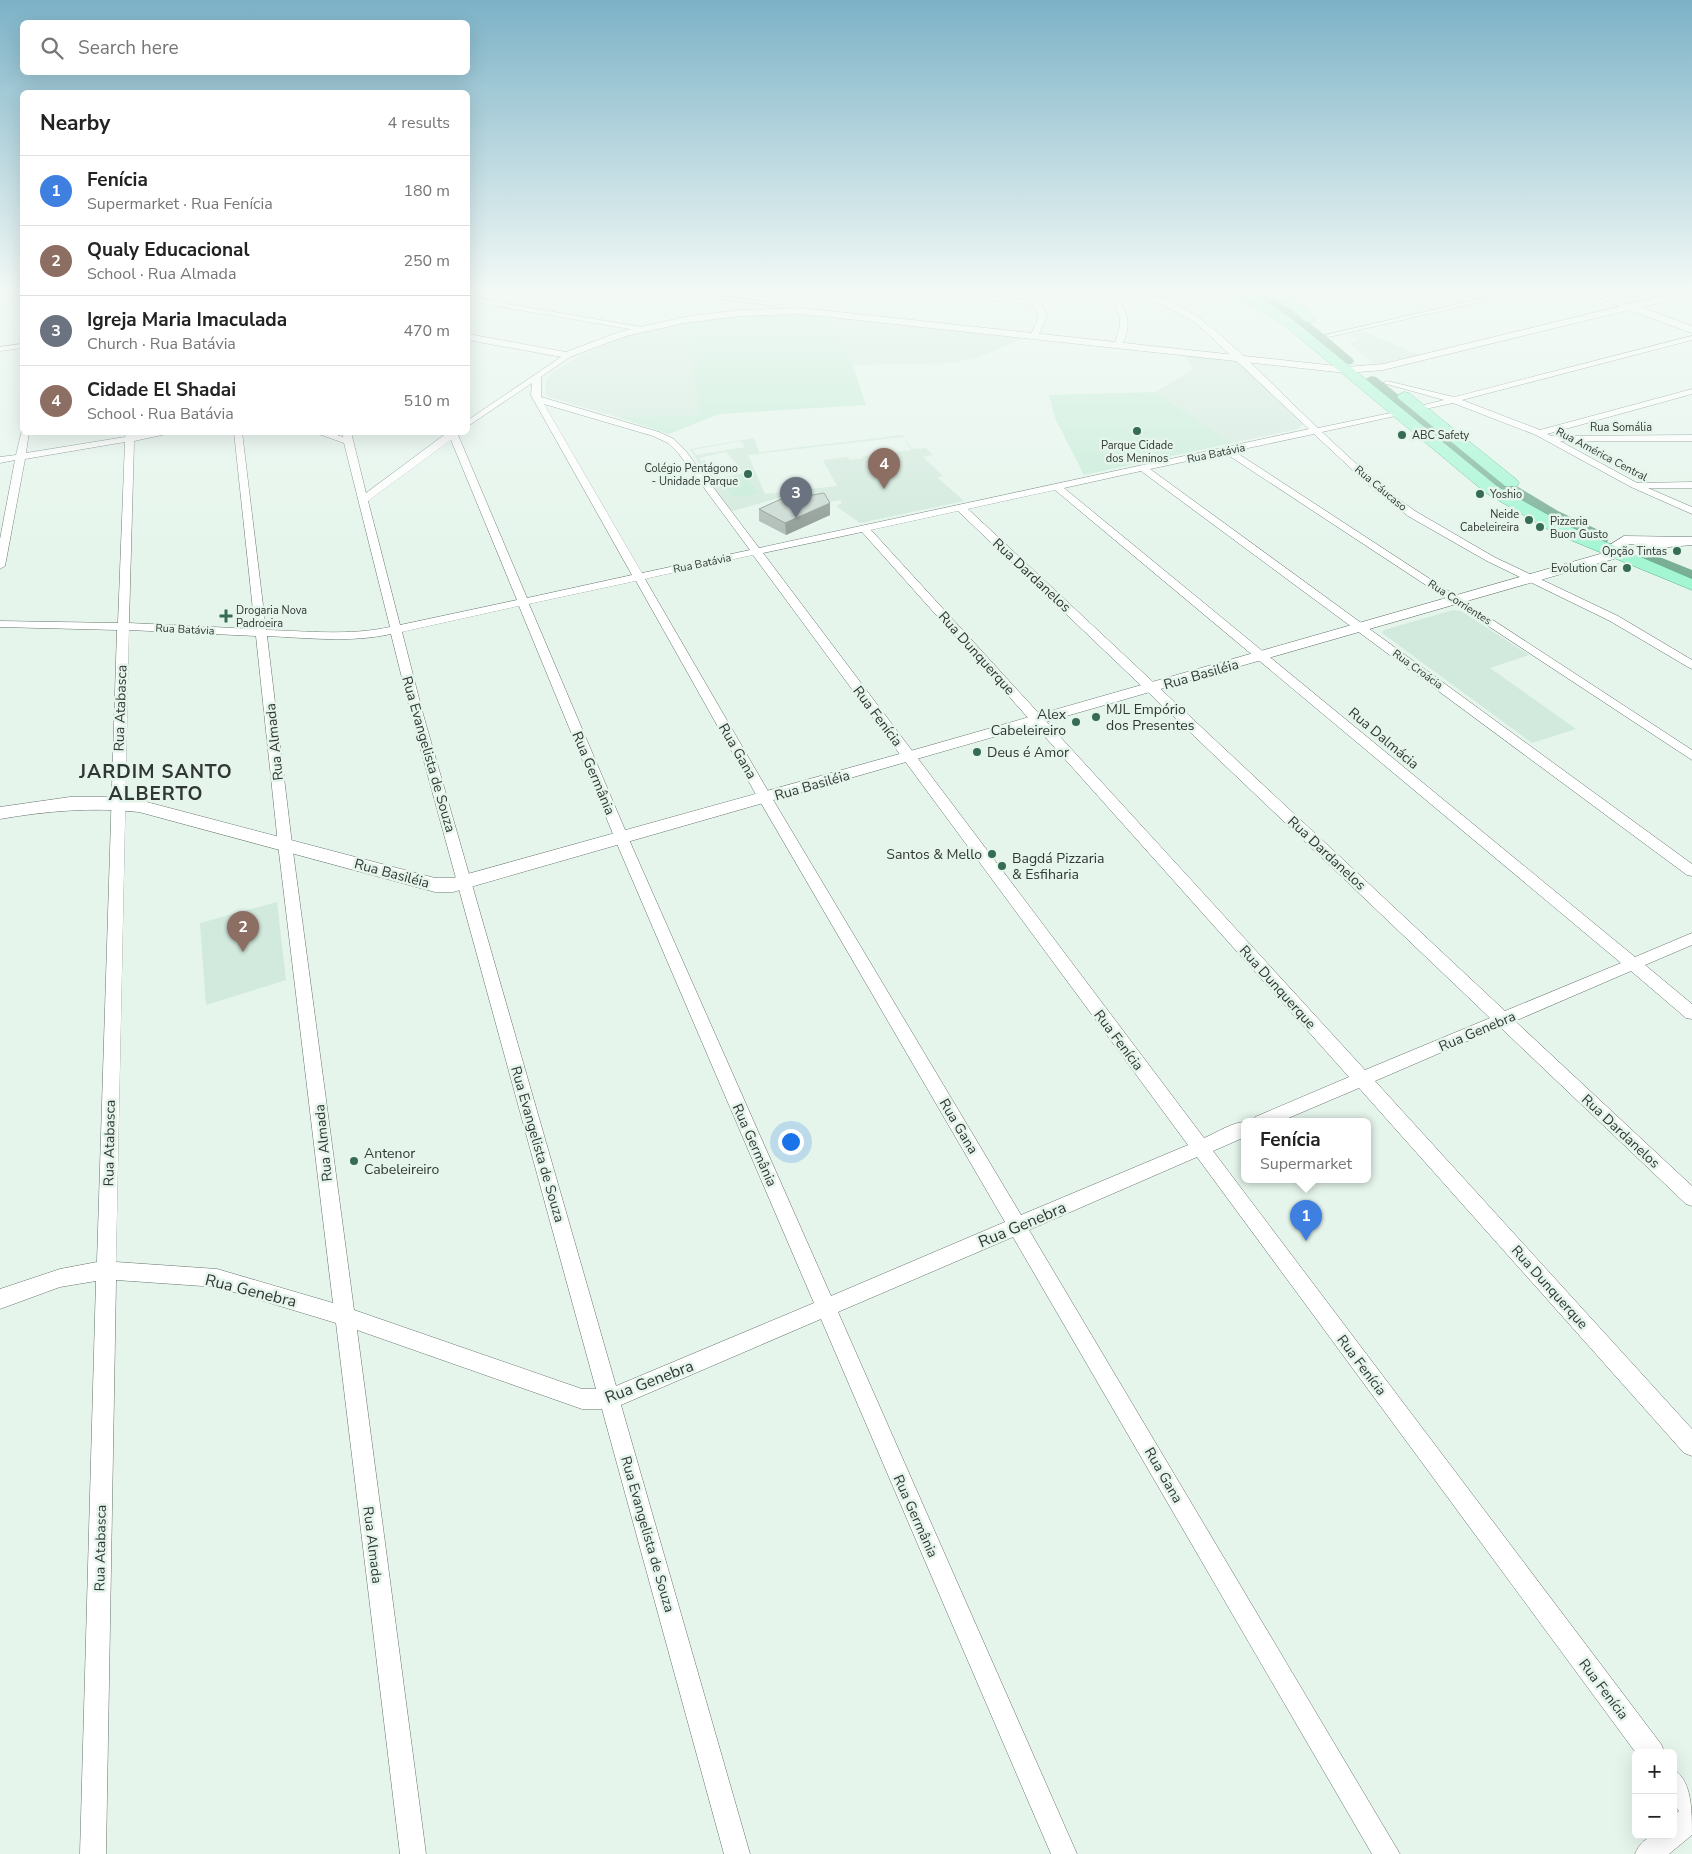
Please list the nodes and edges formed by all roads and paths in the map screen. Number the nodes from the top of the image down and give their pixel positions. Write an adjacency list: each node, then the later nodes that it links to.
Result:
1 (537, 375): 7 (street); 9 (street)
2 (1258, 376): 14 (street, Rua Cáucaso)
3 (1352, 376): 12 (main road)
4 (1372, 376): 5 (main road)
5 (1379, 376): 10 (street, Rua América Central); 11 (main road)
6 (1548, 376): 10 (street)
7 (518, 389): 9 (street); 13 (street)
8 (1692, 391): 15 (street)
9 (536, 397): 40 (street, Rua Fenícia); 43 (street, Rua Gana)
10 (1454, 400): 11 (street); 15 (street, Rua América Central)
11 (1419, 409): 34 (main road)
12 (1397, 413): 14 (street, Rua Batávia); 39 (main road)
13 (470, 423)
14 (1316, 430): 25 (street, Rua Batávia); 44 (street, Rua Cáucaso)
15 (1539, 434): 23 (street, Rua América Central)
16 (24, 435): 26 (street)
17 (238, 435): 52 (street, Rua Almada)
18 (335, 435): 22 (street)
19 (451, 435): 32 (street)
20 (455, 435): 47 (street, Rua Germânia)
21 (130, 436): 26 (street); 49 (street, Rua Atabasca)
22 (347, 437): 32 (street, Rua Evangelista de Souza)
23 (1550, 438): 24 (street, Rua Somália); 29 (street, Rua América Central)
24 (1692, 438)
25 (1227, 450): 28 (street, Rua Batávia); 46 (street, Rua Corrientes)
26 (20, 457): 27 (street); 42 (street)
27 (0, 460)
28 (1143, 468): 31 (street, Rua Batávia); 50 (street, Rua Croácia)
29 (1634, 485): 30 (street); 35 (street, Rua América Central)
30 (1692, 485)
31 (1057, 487): 33 (street, Rua Batávia); 53 (street, Rua Dalmácia)
32 (362, 500): 51 (street, Rua Evangelista de Souza)
33 (961, 508): 37 (street, Rua Batávia); 55 (street, Rua Dardanelos)
34 (1558, 510)
35 (1692, 511)
36 (1585, 523): 39 (main road)
37 (864, 528): 40 (street, Rua Batávia); 56 (street, Rua Dunquerque)
38 (1685, 541): 39 (street); 39 (street)
39 (1626, 548): 41 (main road); 44 (street, Rua Basiléia); 45 (main road)
40 (756, 551): 43 (street, Rua Batávia); 58 (street, Rua Fenícia)
41 (1666, 557)
42 (0, 566)
43 (638, 577): 47 (street, Rua Batávia); 59 (street, Rua Gana)
44 (1531, 580): 46 (street, Rua Basiléia); 54 (street, Rua Cáucaso)
45 (1692, 586)
46 (1458, 600): 50 (street, Rua Basiléia); 57 (street, Rua Corrientes)
47 (523, 603): 51 (street, Rua Batávia); 62 (street, Rua Germânia)
48 (0, 624): 49 (street, Rua Batávia)
49 (123, 627): 52 (street, Rua Batávia); 60 (street, Rua Atabasca)
50 (1362, 628): 53 (street, Rua Basiléia); 64 (street, Rua Croácia)
51 (395, 630): 52 (street, Rua Batávia); 65 (street, Rua Evangelista de Souza)
52 (261, 633): 63 (street, Rua Almada)
53 (1262, 656): 55 (street, Rua Basiléia); 67 (street, Rua Dalmácia)
54 (1692, 665)
55 (1152, 688): 56 (street, Rua Basiléia); 69 (street, Rua Dardanelos)
56 (1038, 720): 58 (street, Rua Basiléia); 70 (street, Rua Dunquerque)
57 (1692, 756)
58 (908, 757): 59 (street, Rua Basiléia); 73 (street, Rua Fenícia)
59 (765, 798): 62 (street, Rua Basiléia); 75 (street, Rua Gana)
60 (117, 802): 61 (street, Rua Basiléia); 63 (street, Rua Basiléia); 76 (street, Rua Atabasca)
61 (0, 813)
62 (622, 839): 65 (street, Rua Basiléia); 78 (street, Rua Germânia)
63 (285, 844): 65 (street, Rua Basiléia); 79 (street, Rua Almada)
64 (1692, 871)
65 (466, 882): 80 (street, Rua Evangelista de Souza)
66 (1692, 939): 67 (street, Rua Genebra)
67 (1634, 964): 68 (street, Rua Dalmácia); 69 (street, Rua Genebra)
68 (1692, 1013)
69 (1503, 1019): 70 (street, Rua Genebra); 74 (street, Rua Dardanelos)
70 (1362, 1080): 71 (street, Rua Genebra); 81 (street, Rua Dunquerque)
71 (1272, 1118)
72 (1241, 1131): 73 (street, Rua Genebra)
73 (1200, 1149): 75 (street, Rua Genebra); 82 (street, Rua Fenícia)
74 (1692, 1198)
75 (1018, 1226): 78 (street, Rua Genebra); 92 (street, Rua Gana)
76 (106, 1270): 77 (street, Rua Genebra); 79 (street, Rua Genebra); 88 (street, Rua Atabasca)
77 (0, 1299)
78 (826, 1307): 80 (street, Rua Genebra); 91 (street, Rua Germânia)
79 (344, 1318): 80 (street, Rua Genebra); 89 (street, Rua Almada)
80 (610, 1399): 90 (street, Rua Evangelista de Souza)
81 (1692, 1445)
82 (1649, 1749)
83 (1677, 1787): 84 (street)
84 (1692, 1807)
85 (1692, 1818): 86 (street)
86 (1677, 1830)
87 (1666, 1839): 93 (street)
88 (93, 1854)
89 (413, 1854)
90 (737, 1854)
91 (1064, 1854)
92 (1387, 1854)
93 (1648, 1854)

